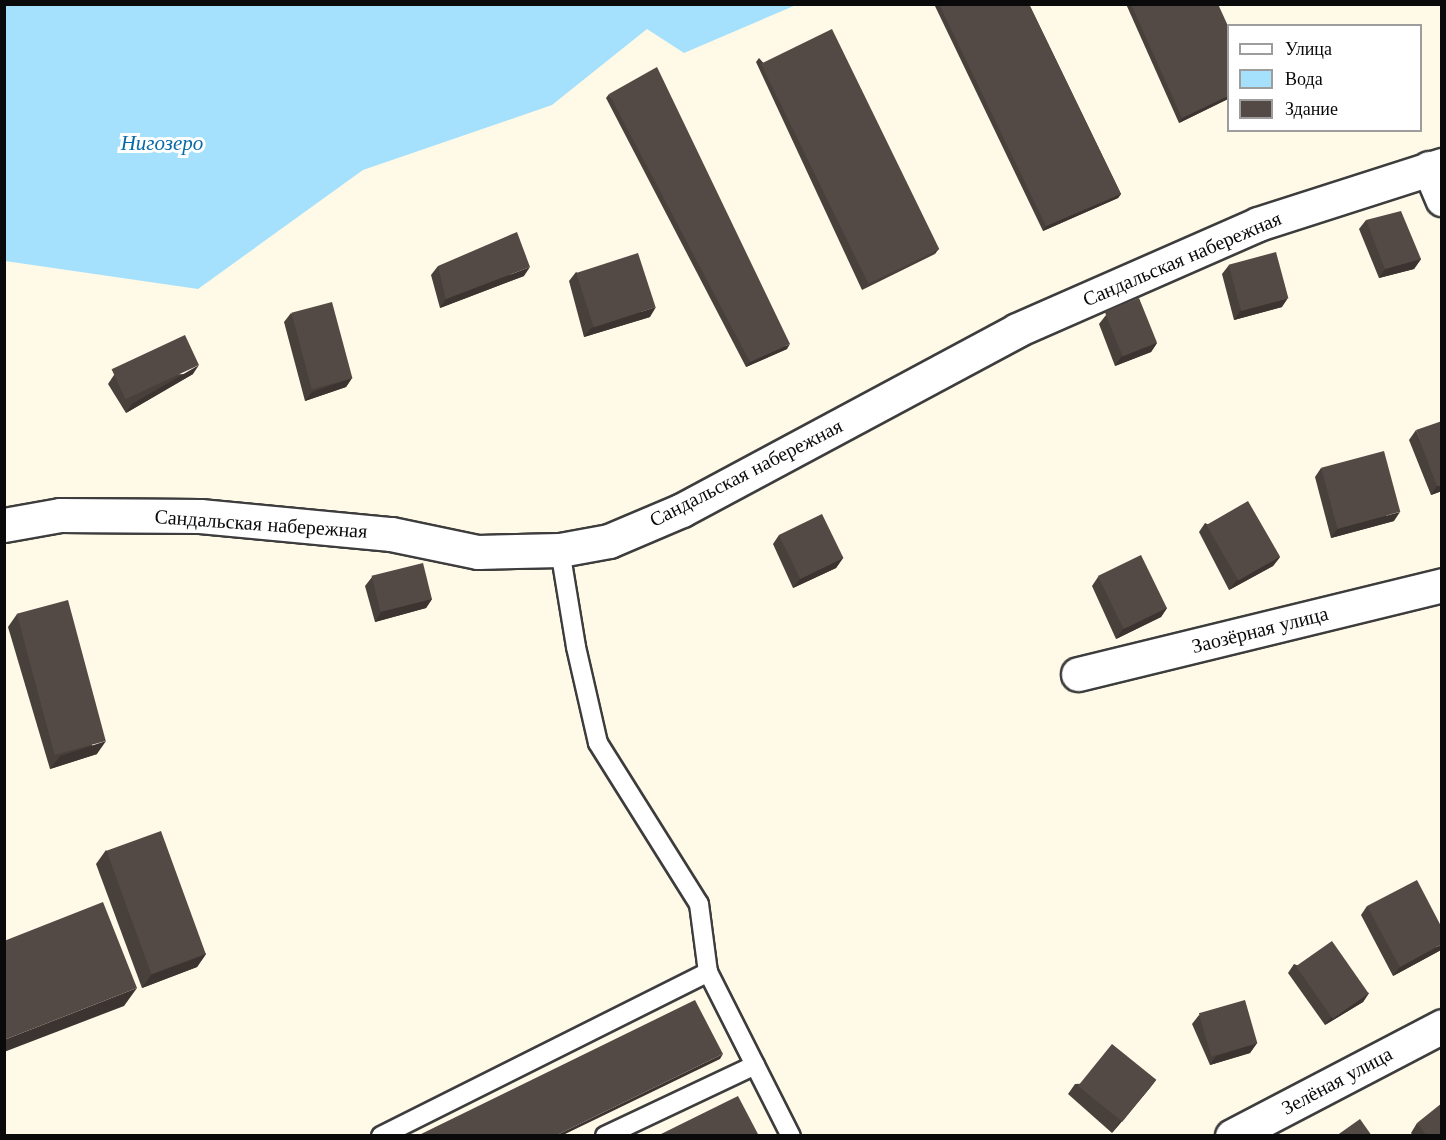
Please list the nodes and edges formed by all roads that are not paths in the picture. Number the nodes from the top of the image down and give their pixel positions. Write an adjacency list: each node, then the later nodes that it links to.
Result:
1 (1436, 166): 2 (street); 4 (street, Сандальская набережная)
2 (1442, 199)
3 (4, 525): 4 (street, Сандальская набережная)
4 (560, 550): 7 (lane)
5 (1442, 585): 6 (street, Заозёрная улица)
6 (1077, 674)
7 (708, 972): 9 (lane); 10 (lane)
8 (1442, 1026): 13 (street, Зелёная улица)
9 (754, 1065): 11 (lane); 12 (lane)
10 (381, 1136)
11 (605, 1136)
12 (791, 1136)
13 (1232, 1136)

